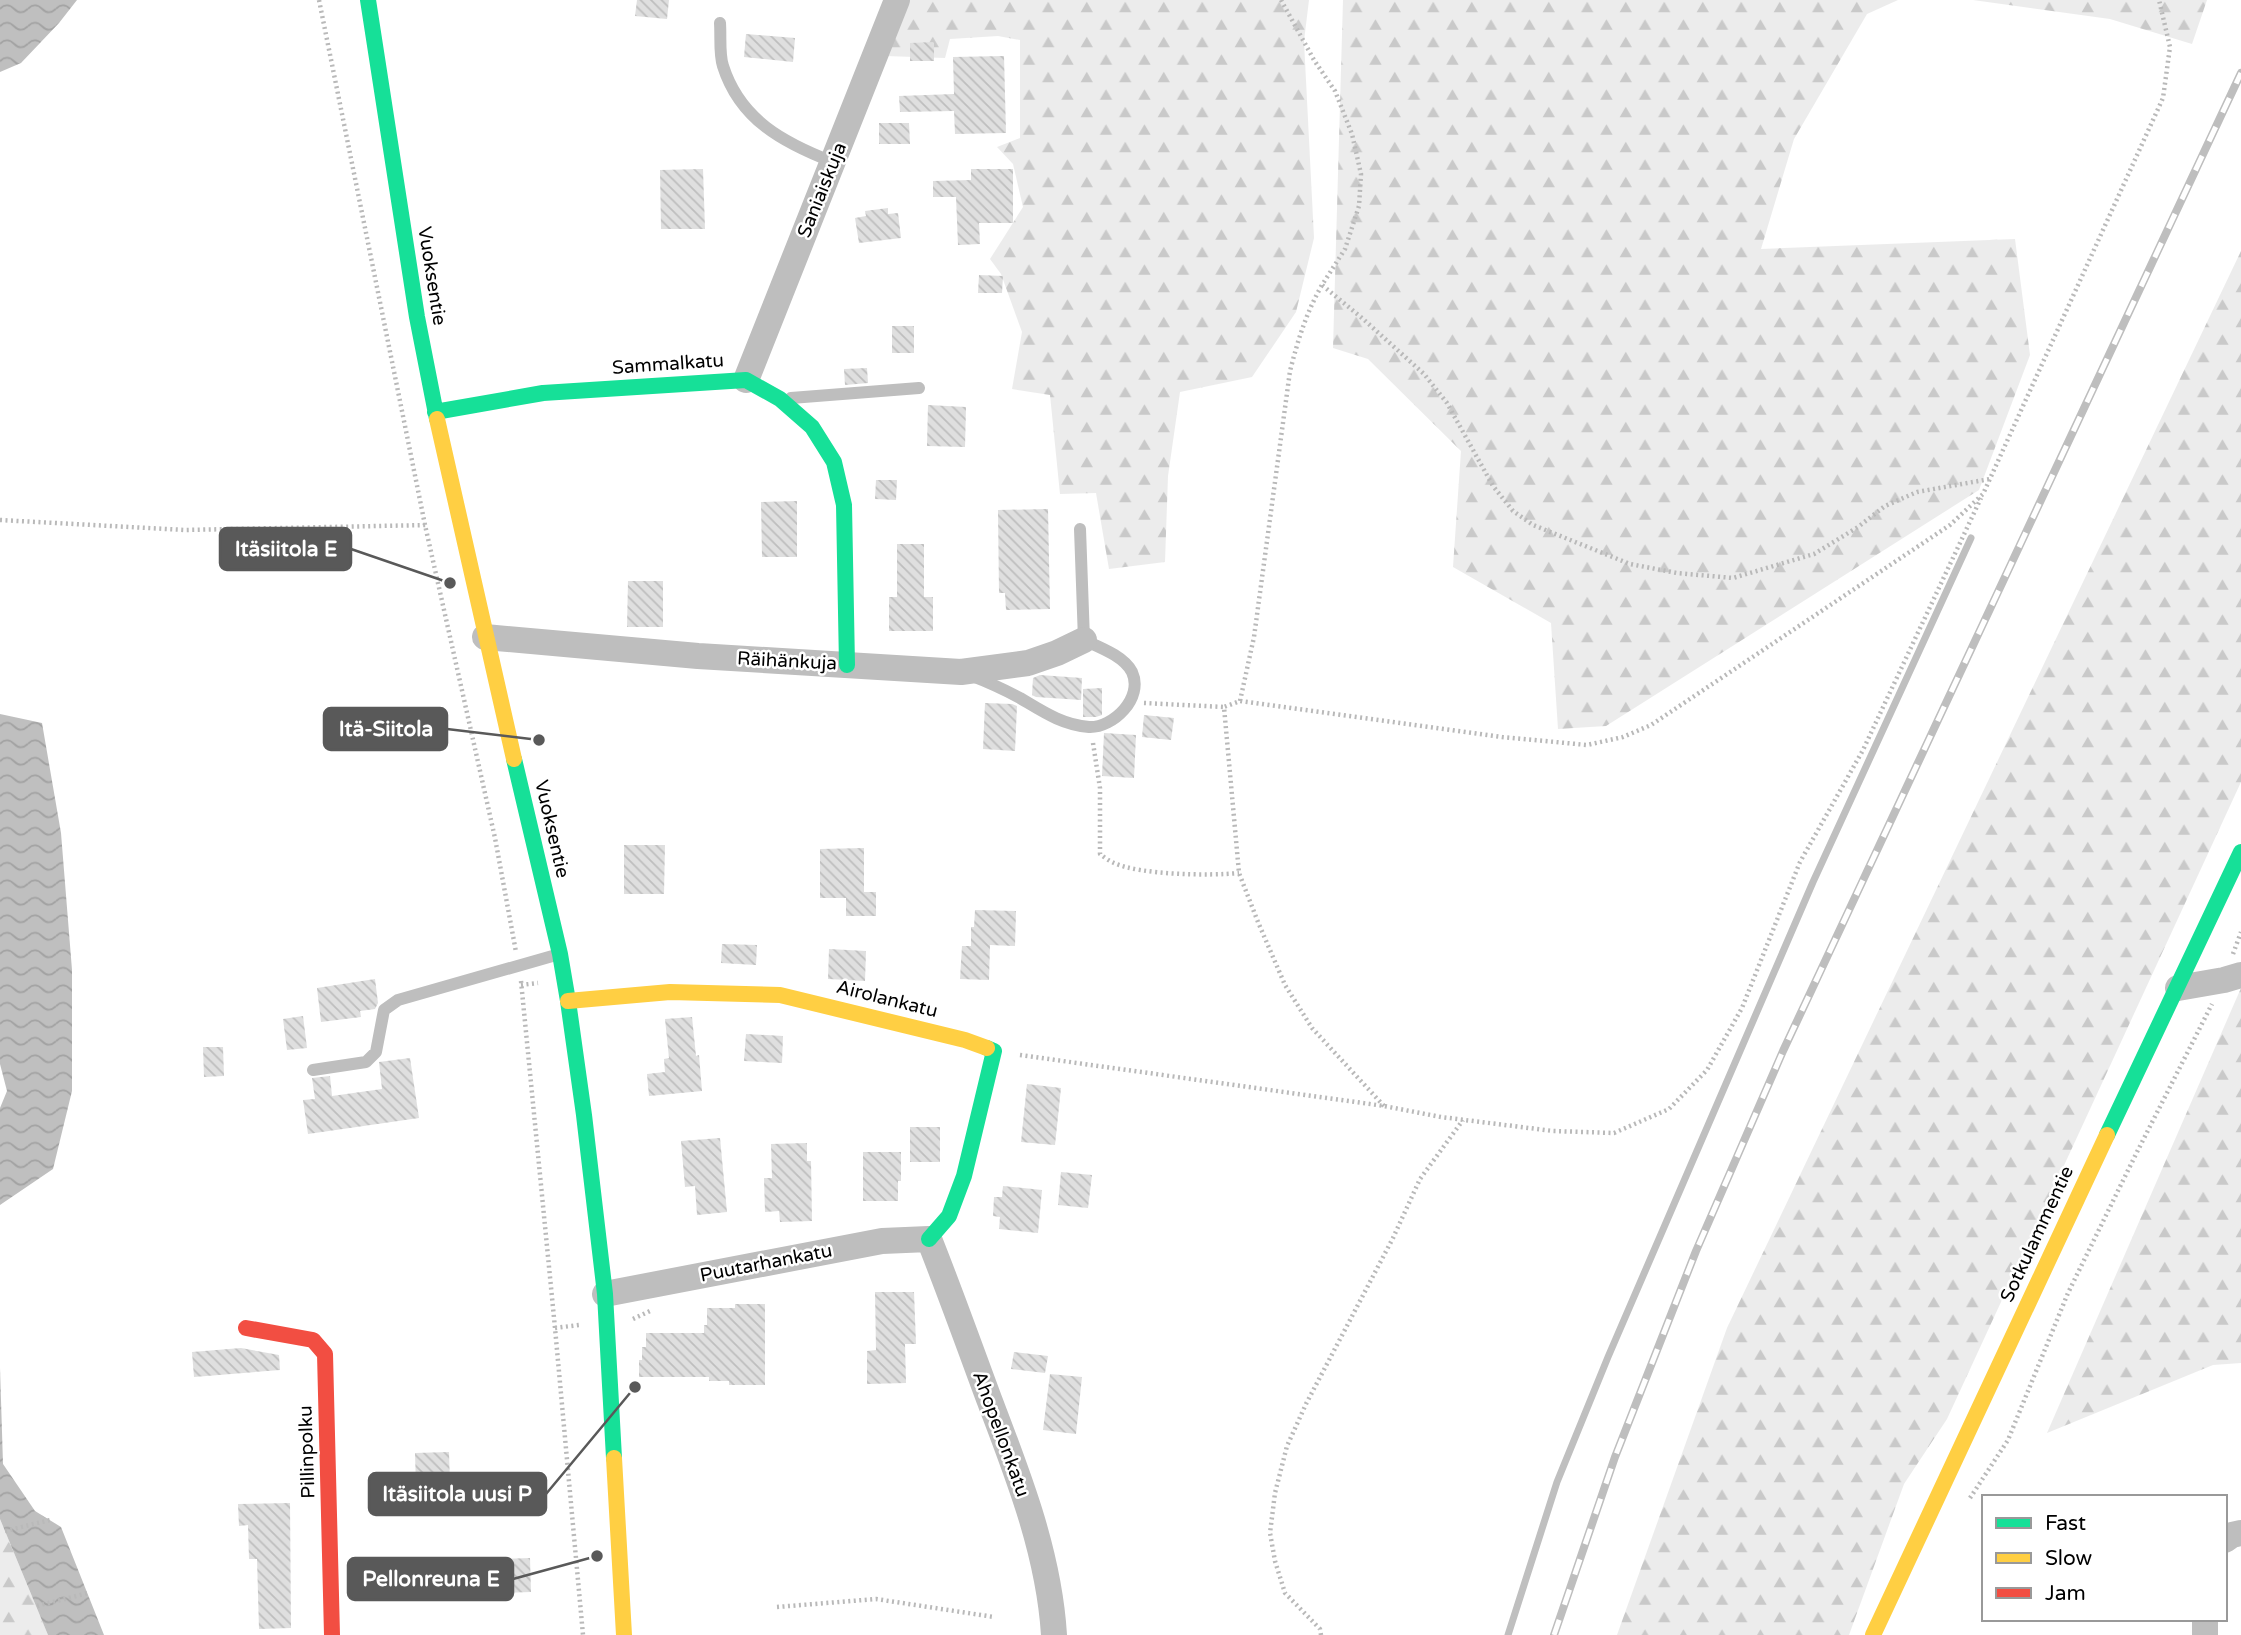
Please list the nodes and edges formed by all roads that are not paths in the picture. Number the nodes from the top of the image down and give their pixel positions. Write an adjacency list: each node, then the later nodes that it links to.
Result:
1 (368, 0): 8 (street, Vuoksentie)
2 (897, 0): 4 (street, Saniaiskuja)
3 (720, 23): 4 (lane)
4 (833, 162): 5 (street, Saniaiskuja)
5 (746, 380): 7 (street, Sammalkatu); 8 (street, Sammalkatu)
6 (919, 388): 7 (lane)
7 (780, 399): 12 (street, Sammalkatu)
8 (435, 412): 10 (street, Vuoksentie)
9 (1080, 529): 11 (lane)
10 (485, 636): 12 (street, Räihänkuja); 15 (street, Vuoksentie)
11 (1084, 640): 13 (street, Räihänkuja); 13 (lane)
12 (847, 665): 13 (street, Räihänkuja)
13 (961, 673)
14 (2241, 852): 17 (street, Sotkulammentie)
15 (560, 954): 18 (street, Vuoksentie); 19 (lane)
16 (2232, 977): 17 (street)
17 (2178, 988): 26 (street, Sotkulammentie)
18 (568, 1001): 20 (street, Airolankatu); 21 (street, Vuoksentie)
19 (313, 1070)
20 (929, 1239): 21 (street, Puutarhankatu); 25 (street, Ahopellonkatu)
21 (605, 1294): 24 (street, Vuoksentie)
22 (246, 1328): 23 (street, Pillinpolku)
23 (332, 1635)
24 (624, 1635)
25 (1054, 1635)
26 (1873, 1635)

